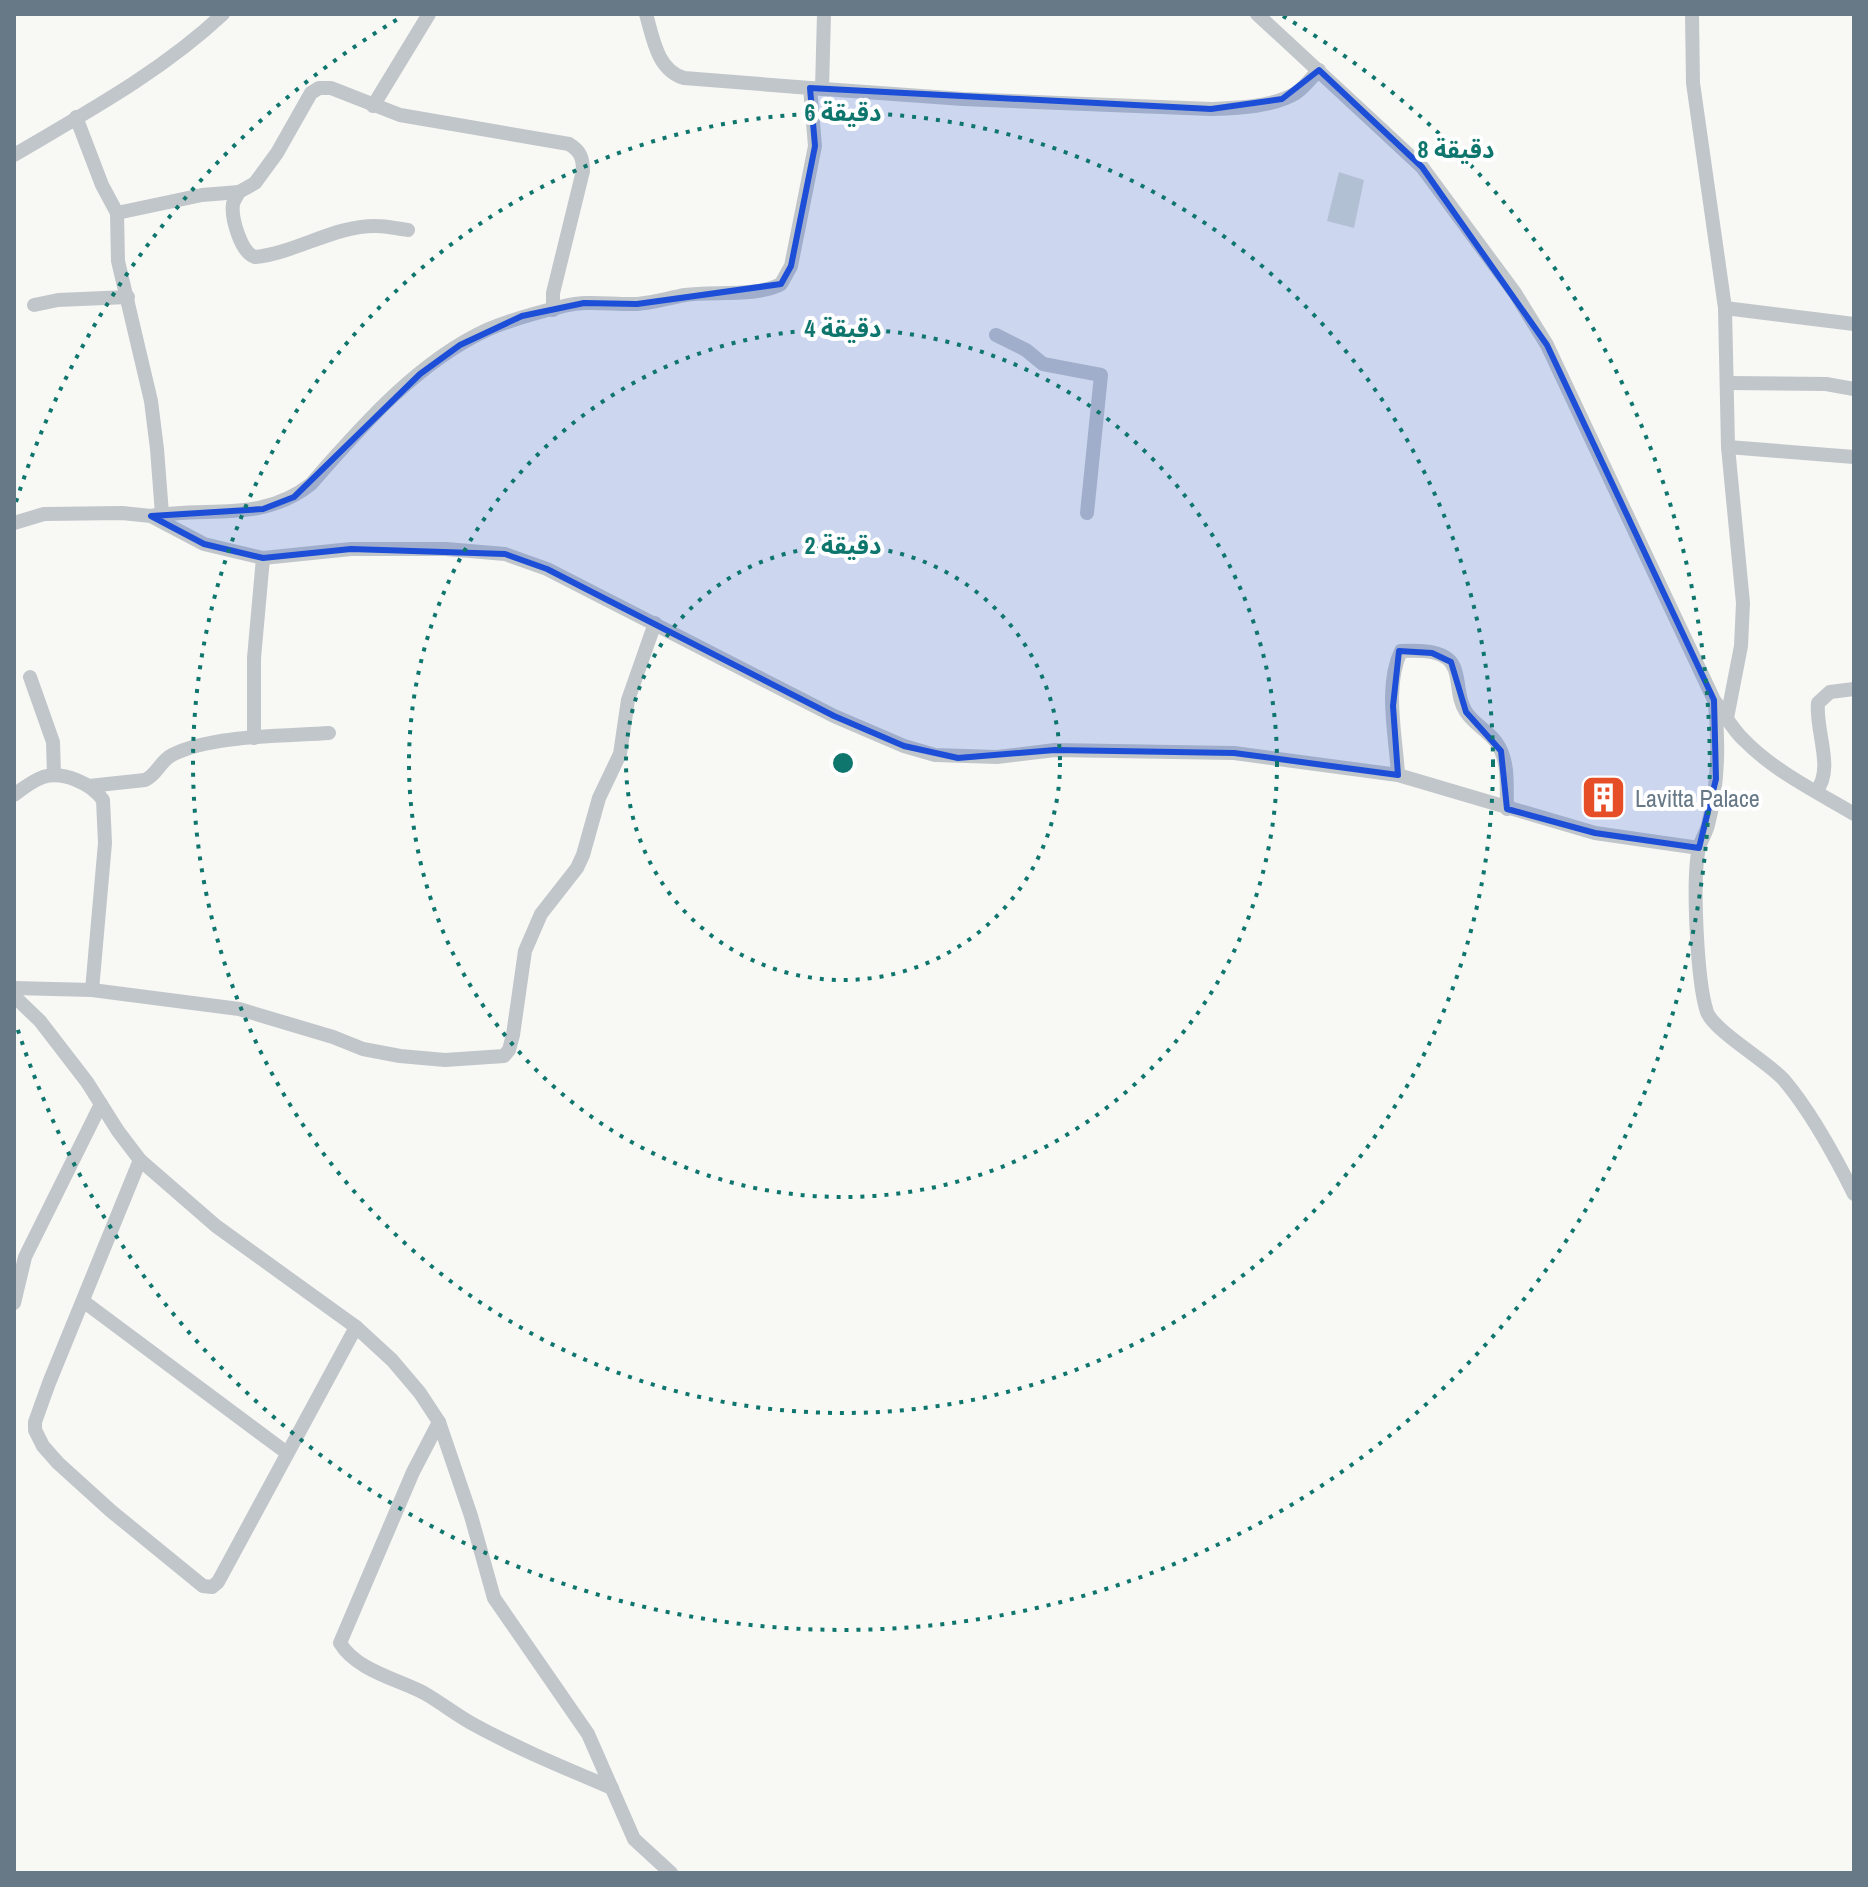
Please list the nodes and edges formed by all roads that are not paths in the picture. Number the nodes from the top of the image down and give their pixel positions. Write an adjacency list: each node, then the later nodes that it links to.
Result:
1 (223, 14): 10 (street)
2 (429, 14): 9 (street)
3 (646, 14): 8 (street)
4 (824, 14): 8 (street)
5 (1257, 14): 7 (street)
6 (1692, 14): 17 (street)
7 (1319, 70): 8 (street); 32 (street)
8 (816, 89): 18 (street)
9 (373, 106): 12 (street); 18 (street)
10 (76, 117): 11 (street); 13 (street)
11 (14, 155)
12 (239, 192): 13 (street); 14 (street)
13 (117, 213): 15 (street)
14 (408, 230)
15 (128, 297): 16 (street); 26 (street)
16 (34, 305)
17 (1725, 308): 19 (street); 21 (street)
18 (553, 310): 26 (street)
19 (1854, 324)
20 (996, 335): 25 (street)
21 (1728, 383): 22 (street); 23 (street)
22 (1854, 389)
23 (1728, 447): 24 (street); 33 (street)
24 (1854, 457)
25 (1087, 513)
26 (156, 515): 27 (street); 28 (street)
27 (14, 523)
28 (263, 558): 29 (street); 35 (street)
29 (655, 623): 37 (street); 45 (street)
30 (30, 677): 36 (street)
31 (1854, 689): 39 (street)
32 (1714, 700): 33 (street); 43 (street)
33 (1727, 718): 39 (street)
34 (329, 733): 35 (street)
35 (254, 738): 38 (street)
36 (54, 775): 38 (street); 40 (street)
37 (1398, 775): 41 (street); 41 (street)
38 (89, 786): 45 (street)
39 (1816, 791): 42 (street)
40 (14, 795)
41 (1507, 809): 43 (street)
42 (1854, 814)
43 (1699, 848): 49 (street)
44 (14, 988): 45 (street)
45 (92, 990)
46 (14, 996): 47 (street)
47 (101, 1104): 48 (street); 51 (street)
48 (140, 1160): 50 (street); 52 (street)
49 (1854, 1194)
50 (83, 1301): 54 (street); 54 (street)
51 (14, 1303)
52 (356, 1327): 53 (street); 54 (street)
53 (439, 1422): 55 (street); 55 (street)
54 (287, 1453)
55 (612, 1788): 56 (street)
56 (669, 1872)

